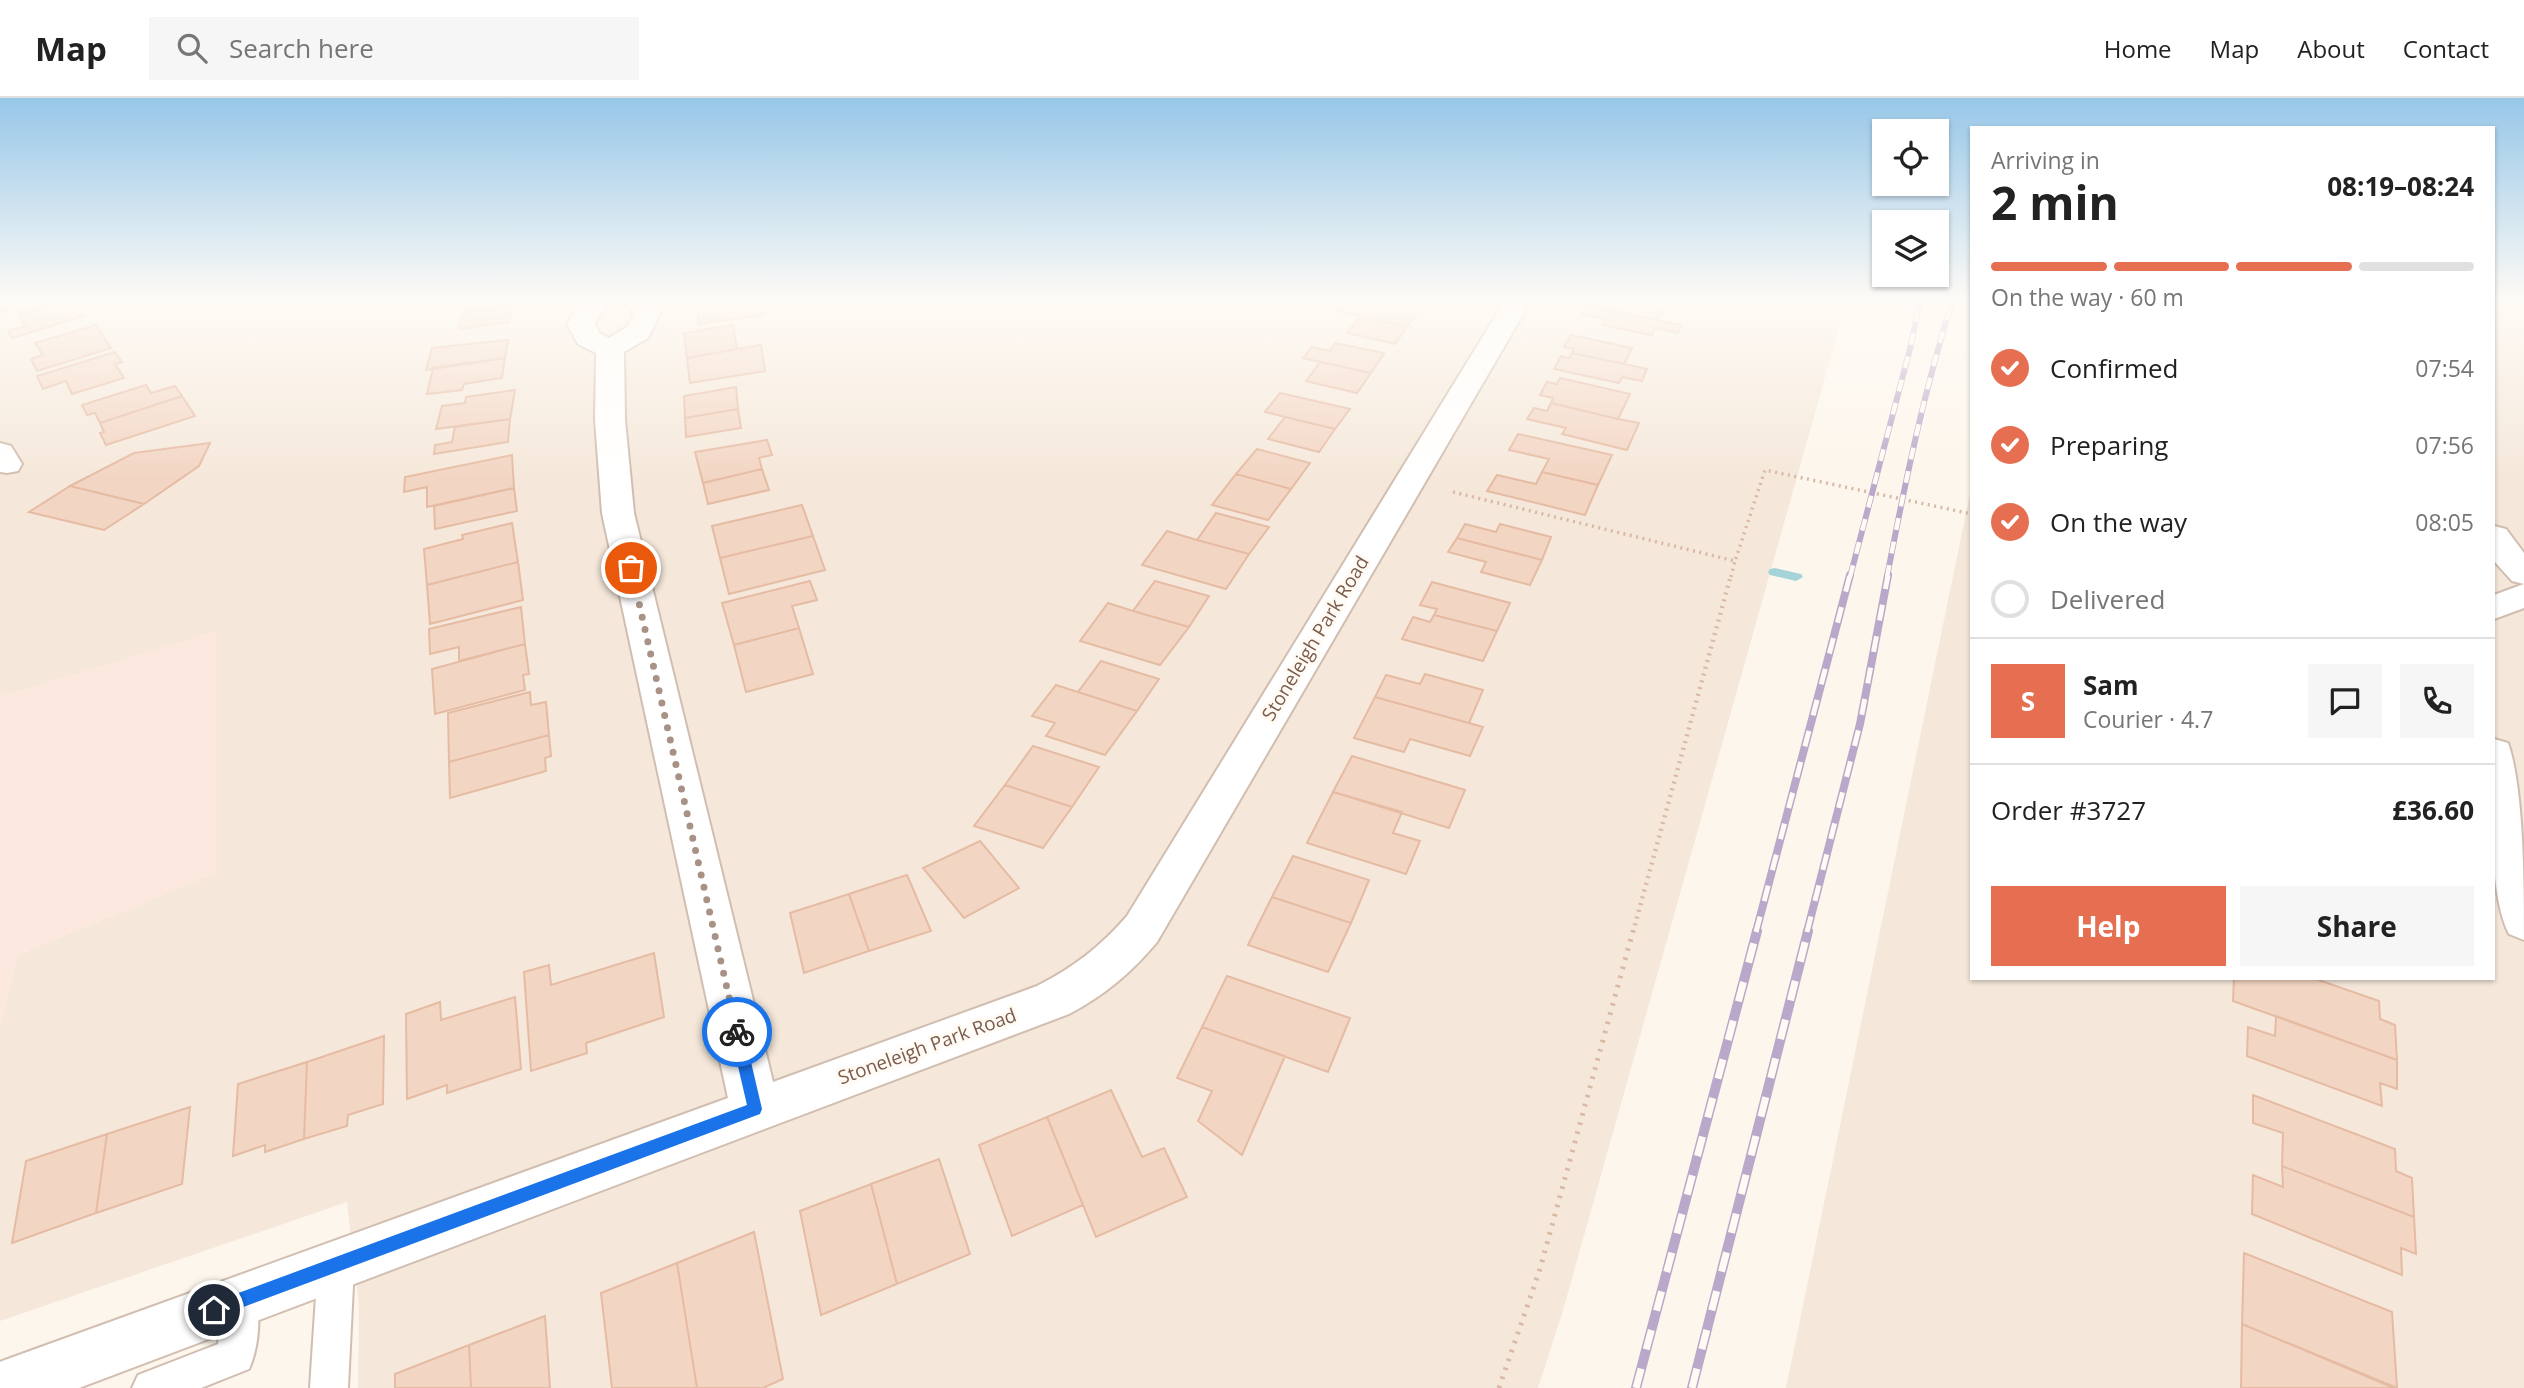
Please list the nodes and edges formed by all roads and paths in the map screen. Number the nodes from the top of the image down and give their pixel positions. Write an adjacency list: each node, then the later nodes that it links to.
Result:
1 (610, 359): 12 (street)
2 (1482, 359): 3 (street, Stoneleigh Park Road)
3 (1408, 481): 6 (path); 12 (street, Stoneleigh Park Road)
4 (1970, 514): 6 (path)
5 (2495, 538): 7 (street)
6 (1735, 561): 18 (path)
7 (2524, 573)
8 (2524, 595): 9 (street)
9 (2495, 608)
10 (2495, 759): 11 (street)
11 (2524, 922)
12 (755, 1109): 13 (street, Stoneleigh Park Road)
13 (336, 1265): 14 (street, Stoneleigh Park Road); 17 (lane)
14 (240, 1301): 15 (street, Stoneleigh Park Road); 16 (lane)
15 (5, 1388)
16 (151, 1388)
17 (328, 1388)
18 (1499, 1388)

